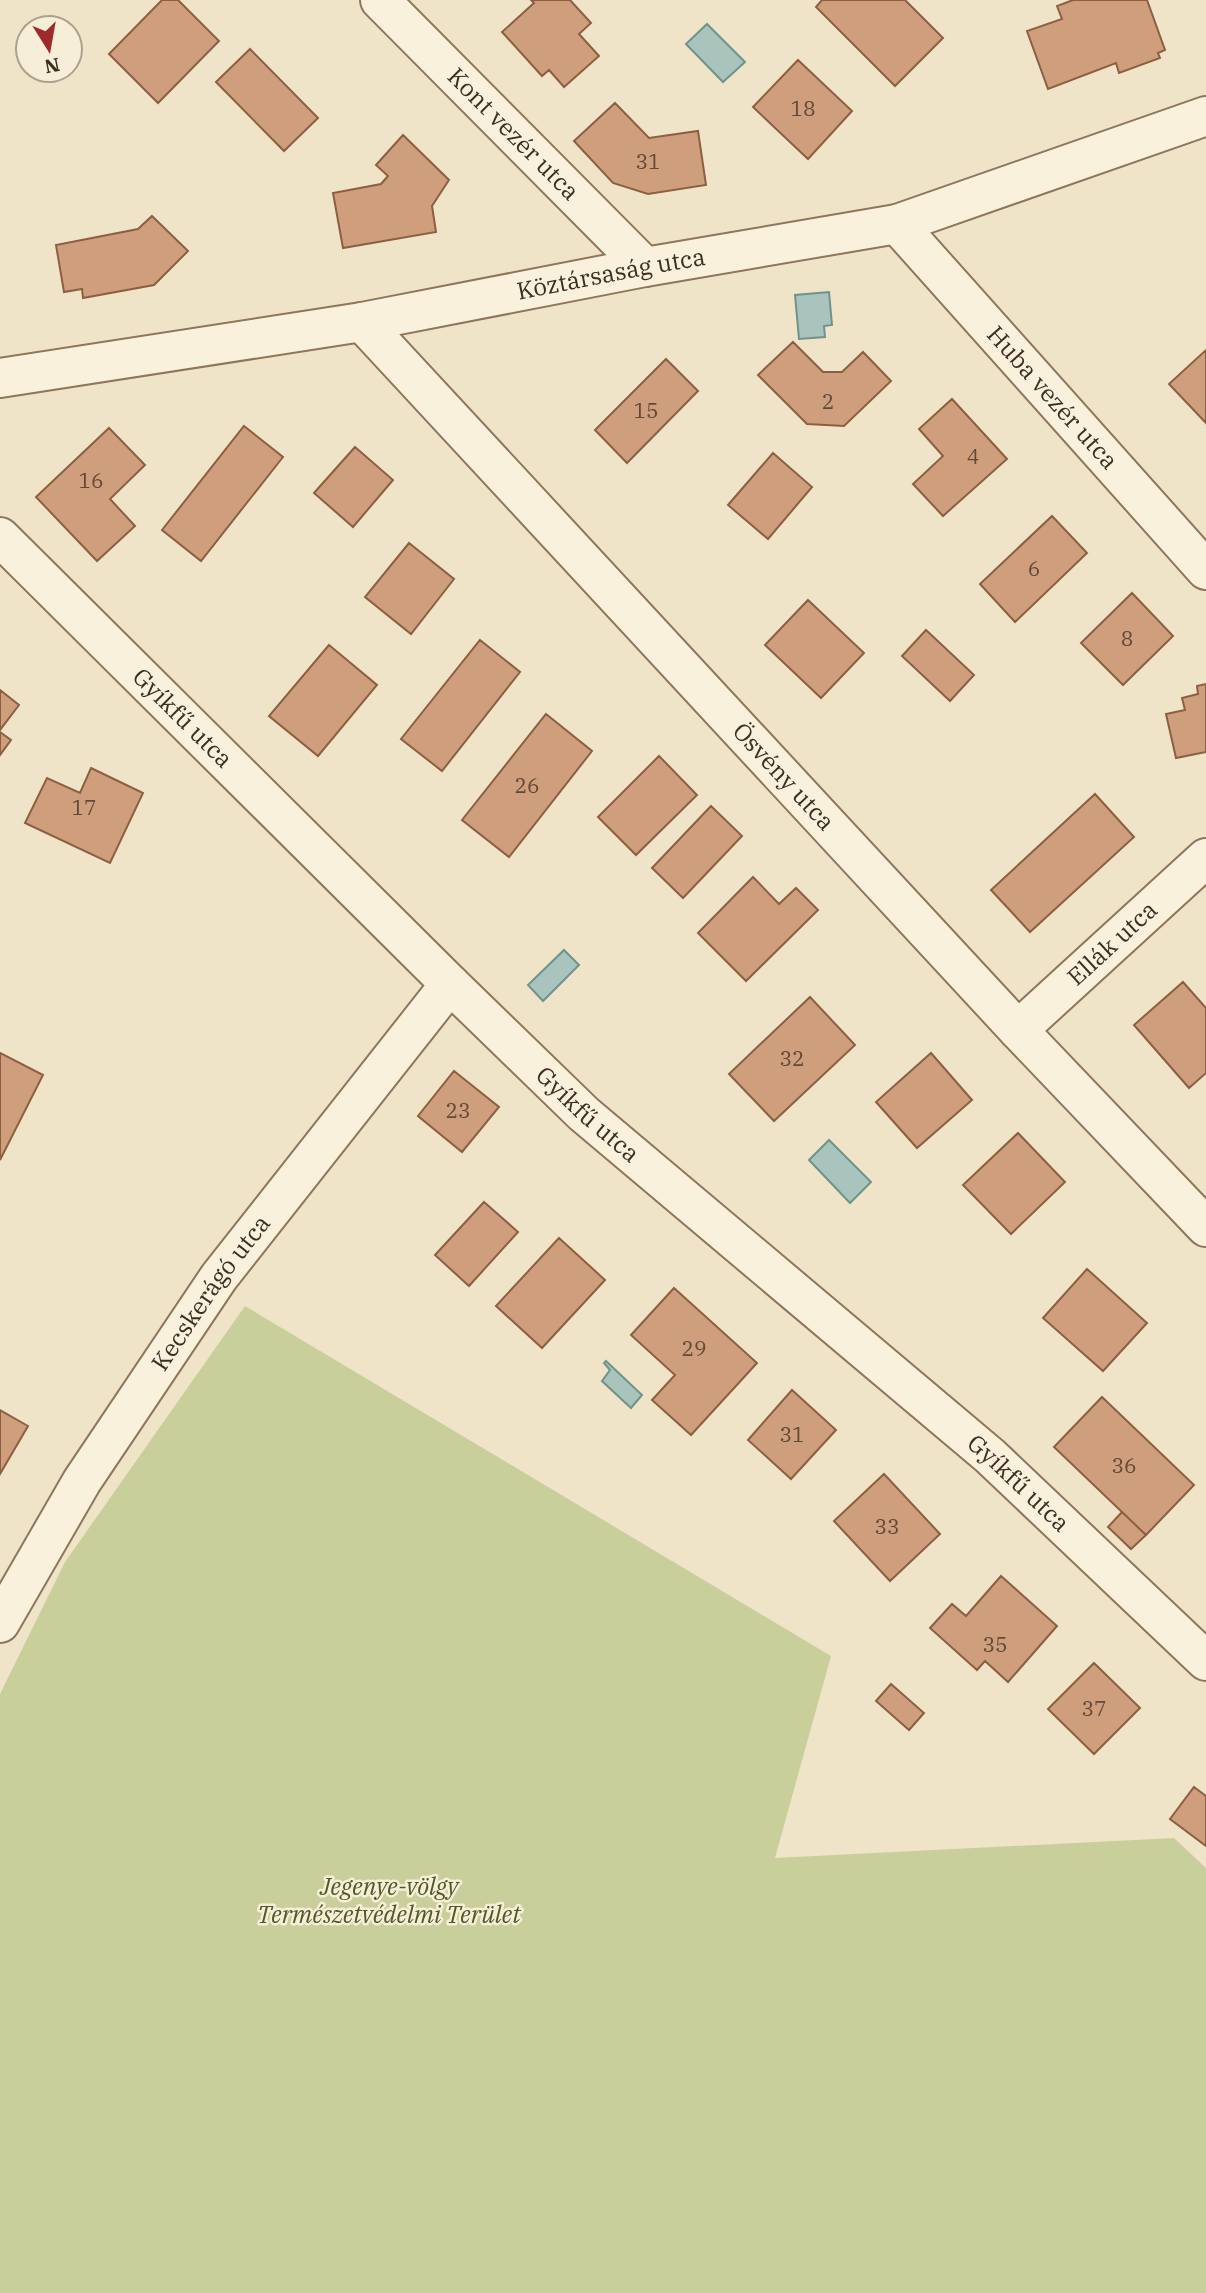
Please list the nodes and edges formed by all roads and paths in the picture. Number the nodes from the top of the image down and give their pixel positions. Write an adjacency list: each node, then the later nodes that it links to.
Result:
1 (380, 0): 4 (street, Kont vezér utca)
2 (1206, 116): 3 (street, Köztársaság utca)
3 (897, 224): 4 (street, Köztársaság utca); 8 (street, Huba vezér utca)
4 (645, 267): 5 (street, Köztársaság utca)
5 (362, 322): 6 (street, Köztársaság utca); 11 (street, Ösvény utca)
6 (0, 378)
7 (0, 537): 10 (street, Gyíkfű utca)
8 (1206, 570)
9 (1206, 858): 11 (street, Ellák utca)
10 (450, 984): 13 (street, Kecskerágó utca); 14 (street, Gyíkfű utca)
11 (1018, 1030): 12 (street, Ösvény utca)
12 (1206, 1227)
13 (0, 1623)
14 (1206, 1661)

